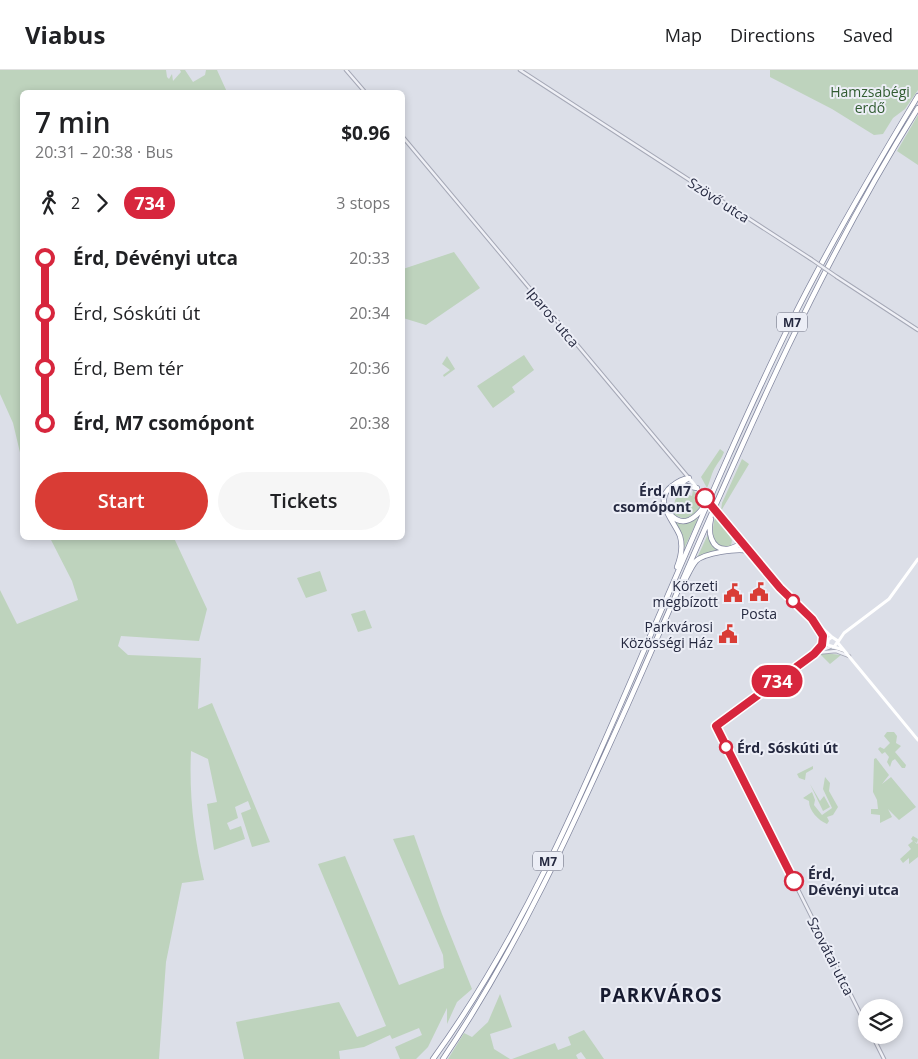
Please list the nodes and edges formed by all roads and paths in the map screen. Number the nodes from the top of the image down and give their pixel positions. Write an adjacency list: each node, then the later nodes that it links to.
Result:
1 (346, 70): 3 (street)
2 (520, 70): 7 (street, Szövő utca, bridge)
3 (363, 90)
4 (918, 96): 12 (highway, M7)
5 (918, 108): 14 (highway, M7)
6 (405, 140): 8 (street, Iparos utca)
7 (918, 330)
8 (684, 472): 9 (street, Iparos utca); 10 (highway)
9 (689, 478): 10 (highway); 11 (main road, Iparos utca)
10 (681, 482): 11 (highway); 12 (highway); 21 (highway)
11 (697, 488): 13 (main road, Iparos utca)
12 (713, 491): 21 (highway, M7)
13 (705, 498)
14 (715, 505): 18 (highway); 22 (highway, M7)
15 (718, 513): 16 (main road)
16 (738, 539): 17 (main road); 18 (highway)
17 (742, 544): 18 (highway); 19 (main road)
18 (735, 548): 19 (highway); 22 (highway)
19 (748, 551): 23 (main road)
20 (918, 559): 25 (main road)
21 (669, 592): 34 (highway, M7)
22 (677, 592): 35 (highway, M7)
23 (812, 619): 24 (main road); 26 (main road)
24 (820, 630): 28 (main road); 29 (street)
25 (844, 633): 26 (main road); 27 (main road)
26 (833, 637): 27 (main road); 28 (main road)
27 (838, 642): 28 (main road); 30 (main road)
28 (830, 644): 29 (street); 30 (main road)
29 (814, 654): 30 (street); 32 (street, Szovátai utca)
30 (849, 656): 31 (main road)
31 (918, 740)
32 (858, 1008)
33 (876, 1044): 36 (street)
34 (434, 1059)
35 (442, 1059)
36 (884, 1059)

